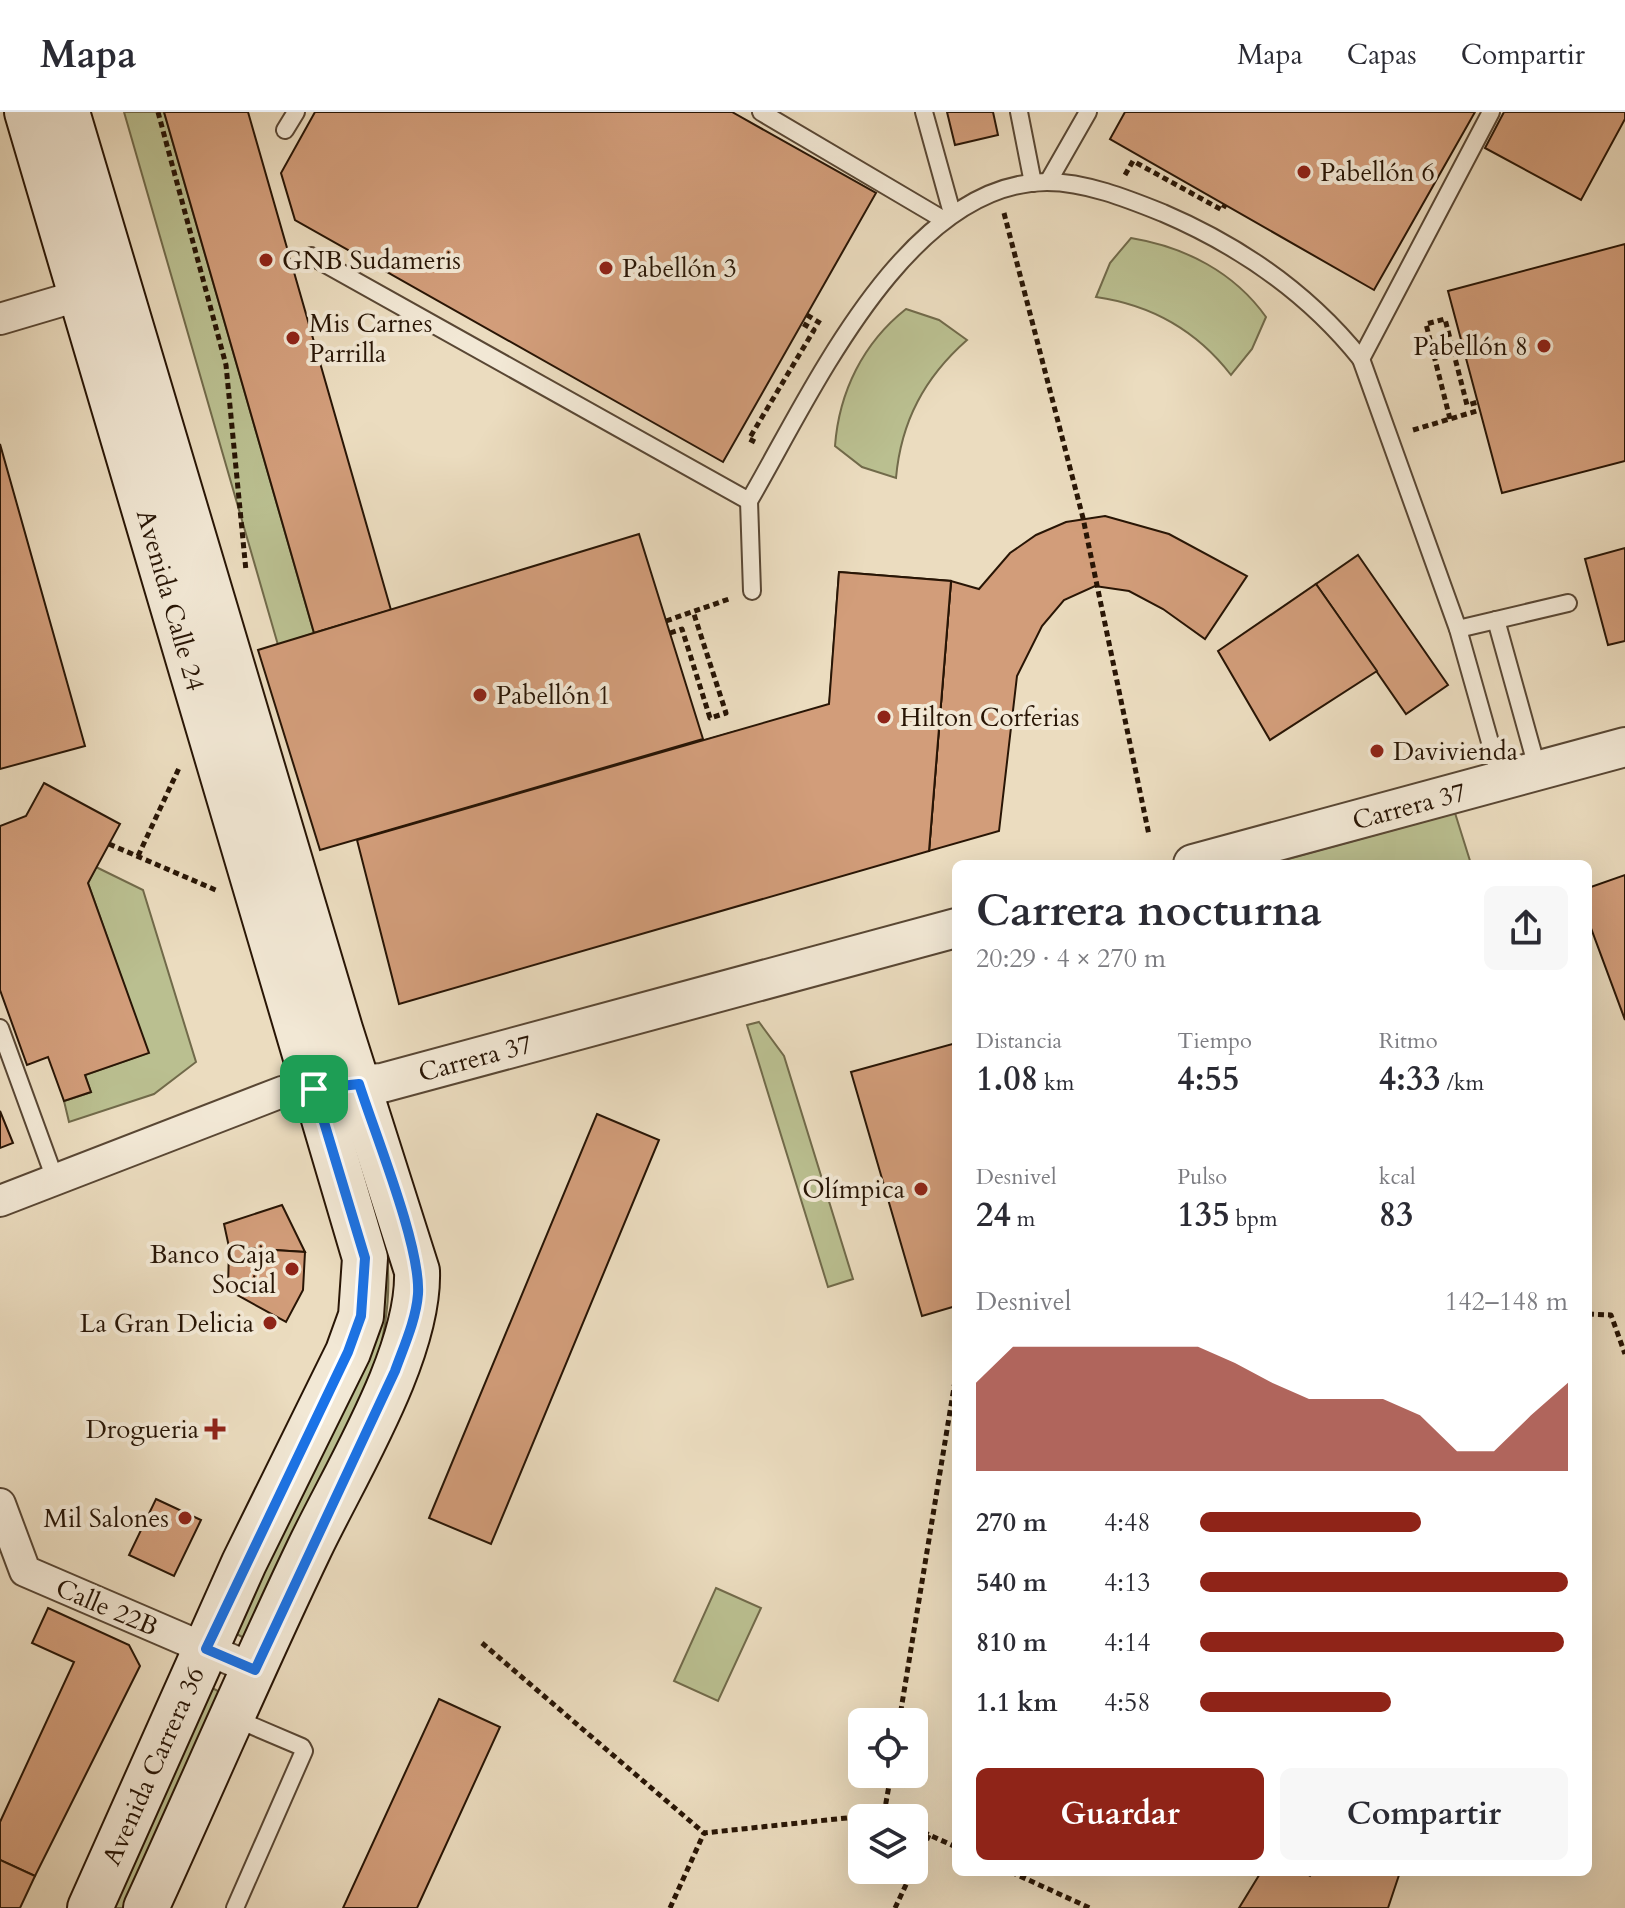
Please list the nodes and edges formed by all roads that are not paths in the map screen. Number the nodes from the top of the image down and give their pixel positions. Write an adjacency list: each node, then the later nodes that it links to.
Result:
1 (27, 112): 13 (main road, Avenida Calle 24)
2 (67, 112): 27 (main road, Avenida Calle 24)
3 (296, 112): 9 (lane)
4 (761, 112): 11 (lane)
5 (924, 112): 11 (lane)
6 (1019, 112): 10 (lane)
7 (1088, 112): 10 (lane)
8 (1491, 112): 15 (lane)
9 (285, 130)
10 (1041, 183): 11 (lane); 15 (lane)
11 (948, 217): 16 (lane)
12 (311, 256): 16 (lane)
13 (81, 295): 14 (street); 28 (main road, Avenida Calle 24)
14 (0, 319)
15 (1361, 359): 20 (lane)
16 (749, 501): 17 (lane)
17 (752, 591)
18 (1568, 603): 19 (lane)
19 (1496, 620): 20 (lane); 22 (lane)
20 (1458, 629): 23 (lane)
21 (1625, 747): 22 (street, Carrera 37)
22 (1538, 771): 23 (street, Carrera 37)
23 (1501, 781): 24 (street, Carrera 37)
24 (1208, 860)
25 (952, 929): 27 (street, Carrera 37)
26 (0, 1028): 29 (lane)
27 (359, 1084): 28 (street, Carrera 37); 34 (main road, Avenida Carrera 36)
28 (314, 1089): 29 (street, Carrera 37); 33 (main road, Avenida Carrera 36)
29 (55, 1179): 30 (street, Carrera 37)
30 (0, 1201)
31 (0, 1504): 32 (street, Calle 22B)
32 (12, 1576): 33 (street, Calle 22B)
33 (206, 1649): 34 (street, Calle 22B); 36 (main road, Avenida Carrera 36)
34 (255, 1670): 35 (main road, Avenida Carrera 36)
35 (233, 1717): 37 (main road, Avenida Carrera 36); 38 (lane)
36 (90, 1908)
37 (146, 1908)
38 (235, 1908)

